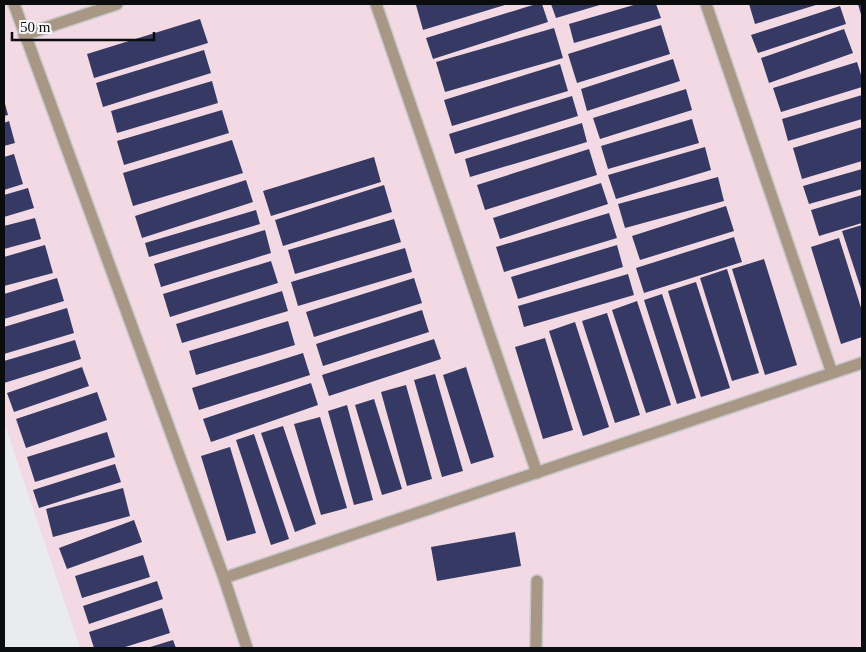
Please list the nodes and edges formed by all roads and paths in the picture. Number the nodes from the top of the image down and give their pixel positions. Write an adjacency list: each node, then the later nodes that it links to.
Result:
1 (14, 4): 5 (lane)
2 (117, 4): 5 (lane)
3 (376, 4): 8 (lane)
4 (706, 4): 7 (lane)
5 (24, 35): 9 (lane)
6 (862, 363): 7 (lane)
7 (832, 373): 8 (lane)
8 (537, 473): 9 (lane)
9 (224, 578): 11 (lane)
10 (537, 582): 12 (lane)
11 (247, 648)
12 (536, 648)

